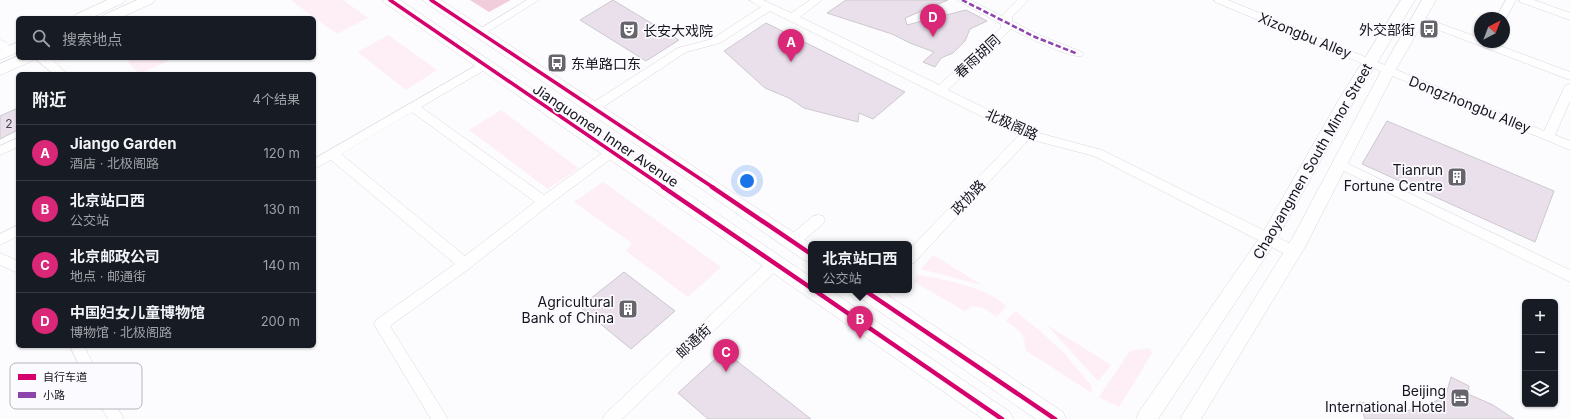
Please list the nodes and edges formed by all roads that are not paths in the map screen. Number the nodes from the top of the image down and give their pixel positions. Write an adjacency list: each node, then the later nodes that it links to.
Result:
1 (118, 0): 17 (main road)
2 (148, 0): 18 (main road)
3 (390, 0): 30 (highway, Jianguomen Inner Avenue)
4 (431, 0): 23 (highway, Jianguomen Inner Avenue)
5 (534, 0): 23 (street)
6 (754, 0): 15 (street, 北极阁路)
7 (817, 0): 19 (street)
8 (962, 0): 22 (street)
9 (1023, 0): 22 (street, 春雨胡同)
10 (1219, 0): 29 (street, Xizongbu Alley)
11 (1408, 0): 29 (main road, Chaoyangmen South Minor Street)
12 (1429, 0): 21 (main road, Chaoyangmen South Minor Street)
13 (1511, 0): 16 (street)
14 (1524, 0): 20 (street)
15 (770, 6): 19 (street, 北极阁路); 38 (street)
16 (1504, 12)
17 (84, 16)
18 (113, 16)
19 (792, 17): 36 (street, 北极阁路)
20 (1570, 17)
21 (1419, 19): 24 (street); 32 (main road, Chaoyangmen South Minor Street)
22 (1007, 21): 26 (street); 36 (street, 春雨胡同)
23 (480, 32): 38 (highway, Jianguomen Inner Avenue)
24 (1474, 38)
25 (1500, 48): 34 (street)
26 (1078, 54)
27 (22, 60): 31 (main road)
28 (45, 60): 33 (street)
29 (1370, 62): 32 (street, Dongzhongbu Alley); 52 (main road, Chaoyangmen South Minor Street)
30 (484, 65): 37 (street); 44 (highway, Jianguomen Inner Avenue)
31 (0, 70)
32 (1388, 71): 40 (street, Dongzhongbu Alley); 47 (main road, Chaoyangmen South Minor Street)
33 (59, 72)
34 (1570, 76)
35 (1570, 88): 40 (street)
36 (941, 90): 39 (street, 北极阁路)
37 (413, 107): 45 (street); 48 (street)
38 (593, 108): 53 (highway, Jianguomen Inner Avenue)
39 (1027, 134): 52 (street, 北极阁路); 56 (street, 政协路)
40 (1548, 136): 42 (street, Dongzhongbu Alley)
41 (16, 143): 43 (street)
42 (1570, 146)
43 (0, 151)
44 (612, 152): 48 (street); 59 (highway, Jianguomen Inner Avenue)
45 (332, 154): 46 (street); 58 (street)
46 (316, 164)
47 (1340, 164): 55 (main road, Chaoyangmen South Minor Street); 61 (street)
48 (544, 202): 58 (street)
49 (818, 220): 53 (street)
50 (16, 231): 51 (street)
51 (0, 240)
52 (1268, 240): 55 (street, 北极阁路); 73 (main road, Chaoyangmen South Minor Street)
53 (793, 241): 54 (highway, Jianguomen Inner Avenue)
54 (808, 252)
55 (1294, 252): 74 (main road, Chaoyangmen South Minor Street)
56 (912, 257)
57 (0, 258): 60 (street)
58 (465, 264): 69 (street)
59 (775, 264): 62 (highway, Jianguomen Inner Avenue); 70 (street, 邮通街)
60 (16, 267)
61 (1570, 276)
62 (808, 286)
63 (818, 293): 71 (highway)
64 (874, 293): 72 (highway)
65 (78, 348): 66 (street)
66 (86, 363)
67 (110, 409): 68 (street)
68 (116, 419)
69 (440, 419)
70 (611, 419)
71 (1002, 419)
72 (1055, 419)
73 (1146, 419)
74 (1190, 419)

